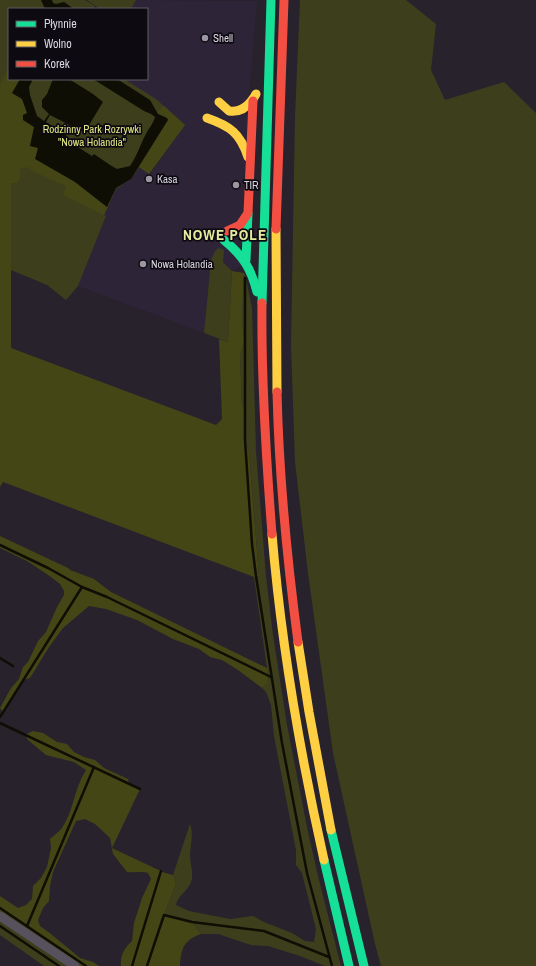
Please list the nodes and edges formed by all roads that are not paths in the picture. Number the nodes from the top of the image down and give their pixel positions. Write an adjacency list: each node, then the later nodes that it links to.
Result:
1 (271, 0): 3 (highway)
2 (284, 0): 16 (highway)
3 (269, 56): 4 (highway); 12 (highway)
4 (252, 101): 5 (highway); 7 (highway)
5 (219, 102)
6 (207, 118): 7 (highway)
7 (249, 163): 8 (highway)
8 (248, 213): 9 (highway); 11 (highway)
9 (227, 231)
10 (224, 240): 11 (highway)
11 (246, 260): 12 (highway)
12 (262, 320): 15 (highway)
13 (0, 916): 14 (street)
14 (75, 966)
15 (349, 966)
16 (364, 966)

